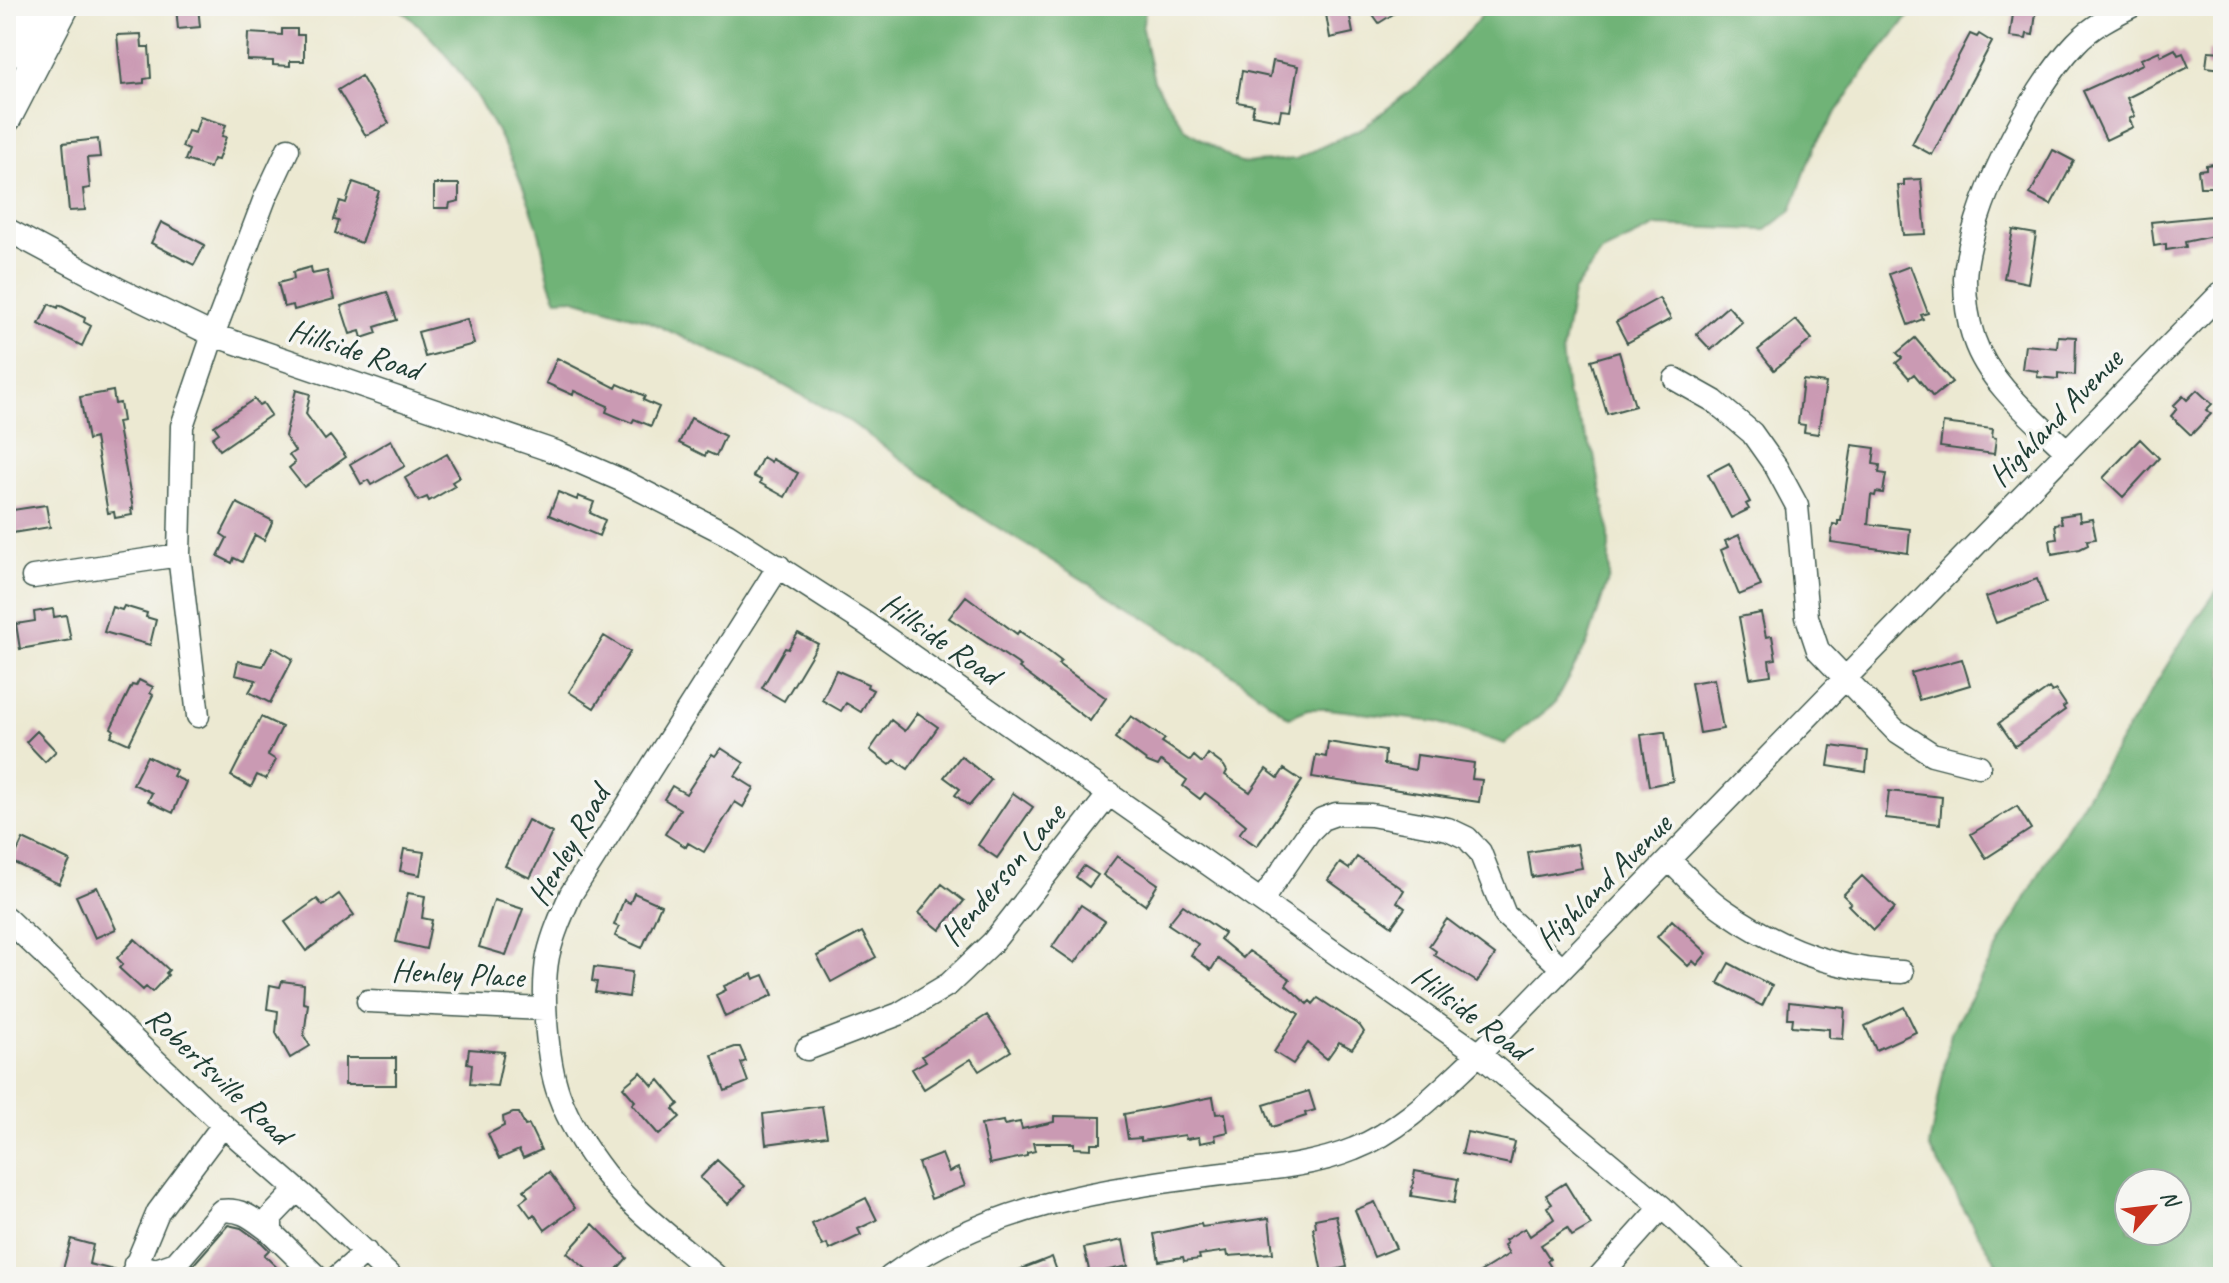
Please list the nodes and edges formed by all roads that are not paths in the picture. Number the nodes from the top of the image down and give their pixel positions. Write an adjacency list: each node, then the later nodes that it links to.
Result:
1 (31, 6): 4 (highway)
2 (64, 6): 5 (highway)
3 (2132, 6): 11 (street)
4 (6, 54)
5 (6, 118)
6 (288, 149): 9 (street)
7 (6, 229): 9 (street, Hillside Road)
8 (2223, 291): 11 (street, Highland Avenue)
9 (213, 335): 12 (street); 13 (street, Hillside Road)
10 (1675, 379): 15 (street)
11 (2067, 451): 15 (street, Highland Avenue)
12 (179, 555): 14 (street); 16 (street)
13 (779, 566): 18 (street, Hillside Road); 25 (street, Henley Road)
14 (33, 577)
15 (1844, 678): 17 (street); 19 (street, Highland Avenue)
16 (198, 716)
17 (1979, 766)
18 (1110, 793): 20 (street, Hillside Road); 26 (street, Henderson Lane)
19 (1669, 860): 22 (street, Highland Avenue); 23 (street)
20 (1262, 900): 22 (street); 27 (street, Hillside Road)
21 (6, 918): 28 (street, Robertsville Road)
22 (1562, 968): 27 (street, Highland Avenue)
23 (1902, 972)
24 (368, 1001): 25 (street, Henley Place)
25 (544, 1009): 37 (street, Henley Road)
26 (807, 1049)
27 (1479, 1054): 30 (street, Hillside Road); 38 (street, Highland Avenue)
28 (223, 1125): 29 (street, Robertsville Road); 33 (street)
29 (297, 1190): 31 (street); 32 (street, Robertsville Road)
30 (1662, 1207): 39 (street); 40 (street, Hillside Road)
31 (271, 1232): 33 (street); 34 (street)
32 (366, 1252): 35 (street); 36 (street, Robertsville Road)
33 (133, 1270)
34 (317, 1277)
35 (337, 1277)
36 (391, 1277)
37 (717, 1277)
38 (890, 1277)
39 (1599, 1277)
40 (1736, 1277)

